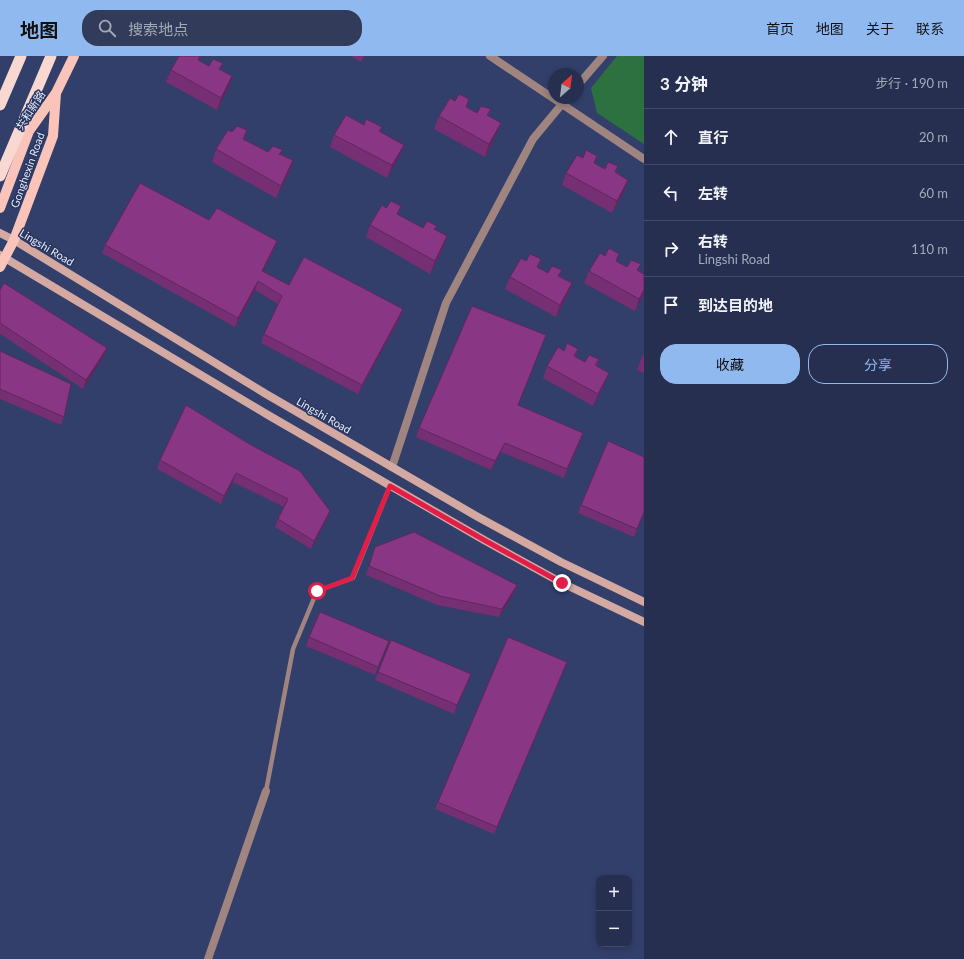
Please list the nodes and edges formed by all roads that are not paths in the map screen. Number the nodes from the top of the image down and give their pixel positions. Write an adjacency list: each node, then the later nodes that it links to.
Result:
1 (21, 56): 11 (highway, bridge)
2 (51, 56): 13 (highway)
3 (74, 56): 8 (main road, Gonghexin Road)
4 (490, 56): 7 (street)
5 (603, 56): 6 (street)
6 (584, 79)
7 (548, 91)
8 (56, 93): 14 (main road, 共和新路); 16 (main road, Gonghexin Road)
9 (562, 104): 18 (street)
10 (569, 104): 12 (street)
11 (0, 106)
12 (644, 159)
13 (0, 176)
14 (0, 208)
15 (0, 233): 16 (main road, Lingshi Road)
16 (14, 240): 17 (main road, Gonghexin Road); 18 (main road, Lingshi Road)
17 (2, 260): 19 (main road)
18 (392, 467): 20 (main road, Lingshi Road)
19 (390, 486): 21 (main road); 22 (lane)
20 (644, 602)
21 (644, 622)
22 (266, 791): 23 (street)
23 (208, 959)

